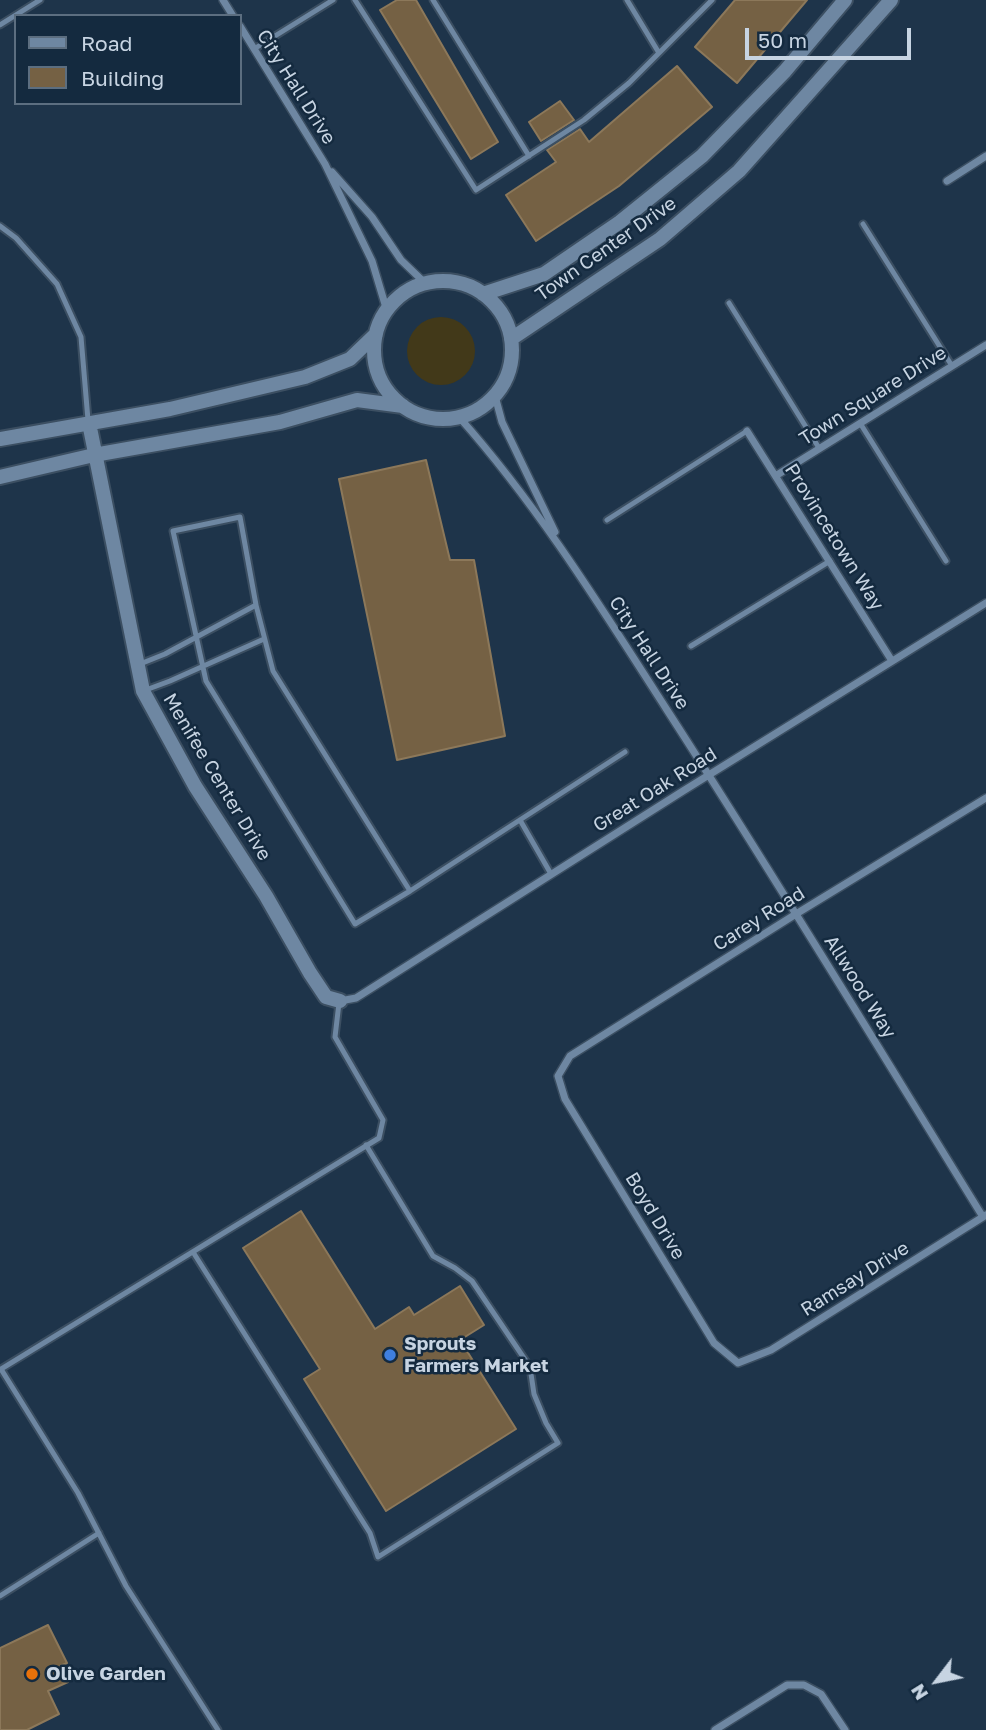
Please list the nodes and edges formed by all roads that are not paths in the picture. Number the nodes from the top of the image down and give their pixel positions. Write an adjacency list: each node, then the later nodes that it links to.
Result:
1 (40, 0): 11 (lane)
2 (333, 0): 13 (lane)
3 (355, 0): 15 (lane)
4 (433, 0): 15 (lane)
5 (627, 0): 14 (lane)
6 (701, 0): 10 (lane)
7 (712, 0): 10 (lane)
8 (845, 0): 22 (street, Town Center Drive)
9 (887, 1): 26 (street, Town Center Drive)
10 (706, 7): 14 (lane)
11 (18, 14)
12 (242, 29): 13 (street, City Hall Drive)
13 (254, 49): 17 (street, City Hall Drive)
14 (659, 53): 15 (lane)
15 (529, 156)
16 (986, 156): 18 (street)
17 (325, 164): 21 (street, City Hall Drive); 24 (street, City Hall Drive)
18 (947, 181)
19 (863, 224): 28 (lane)
20 (0, 226): 32 (lane)
21 (426, 284): 22 (street); 24 (street)
22 (483, 294): 26 (street)
23 (729, 303): 36 (lane)
24 (387, 311): 25 (street)
25 (376, 334): 30 (street); 32 (street)
26 (511, 339): 29 (street)
27 (986, 345): 28 (street, Town Square Drive)
28 (952, 366): 33 (street, Town Square Drive)
29 (495, 396): 31 (street); 41 (street, City Hall Drive)
30 (403, 406): 31 (street); 37 (street)
31 (459, 418): 41 (street, City Hall Drive)
32 (89, 423): 35 (street); 37 (street, Menifee Center Drive)
33 (860, 423): 36 (street, Town Square Drive); 43 (lane)
34 (747, 431): 38 (street, Provincetown Way); 40 (lane)
35 (0, 439)
36 (819, 449): 38 (street, Town Square Drive)
37 (94, 455): 39 (street); 50 (street, Menifee Center Drive)
38 (777, 475): 42 (street, Provincetown Way)
39 (0, 477)
40 (607, 520)
41 (563, 549): 54 (street, City Hall Drive)
42 (830, 561): 48 (lane); 49 (street, Provincetown Way)
43 (946, 561)
44 (986, 603): 49 (street, Great Oak Road)
45 (256, 605): 46 (lane); 46 (lane); 47 (lane)
46 (196, 637): 50 (lane); 51 (lane)
47 (264, 639): 51 (lane); 58 (lane)
48 (691, 646)
49 (892, 661): 54 (street, Great Oak Road)
50 (137, 665): 52 (street, Menifee Center Drive)
51 (203, 667): 52 (lane); 58 (lane)
52 (144, 691): 60 (street, Menifee Center Drive)
53 (625, 752): 56 (lane)
54 (709, 775): 57 (street, Great Oak Road); 59 (street, Allwood Way)
55 (986, 798): 59 (street, Carey Road)
56 (520, 820): 57 (lane); 58 (lane)
57 (551, 874): 60 (street, Great Oak Road)
58 (410, 891)
59 (796, 914): 61 (street, Carey Road); 63 (street, Allwood Way)
60 (340, 1002): 62 (lane)
61 (558, 1076): 65 (street, Boyd Drive)
62 (366, 1145): 64 (lane); 64 (lane)
63 (984, 1216): 65 (street, Ramsay Drive)
64 (192, 1252): 66 (lane)
65 (738, 1363)
66 (99, 1533): 67 (lane); 68 (lane)
67 (0, 1596)
68 (218, 1730)
69 (715, 1730): 70 (street)
70 (845, 1730)

